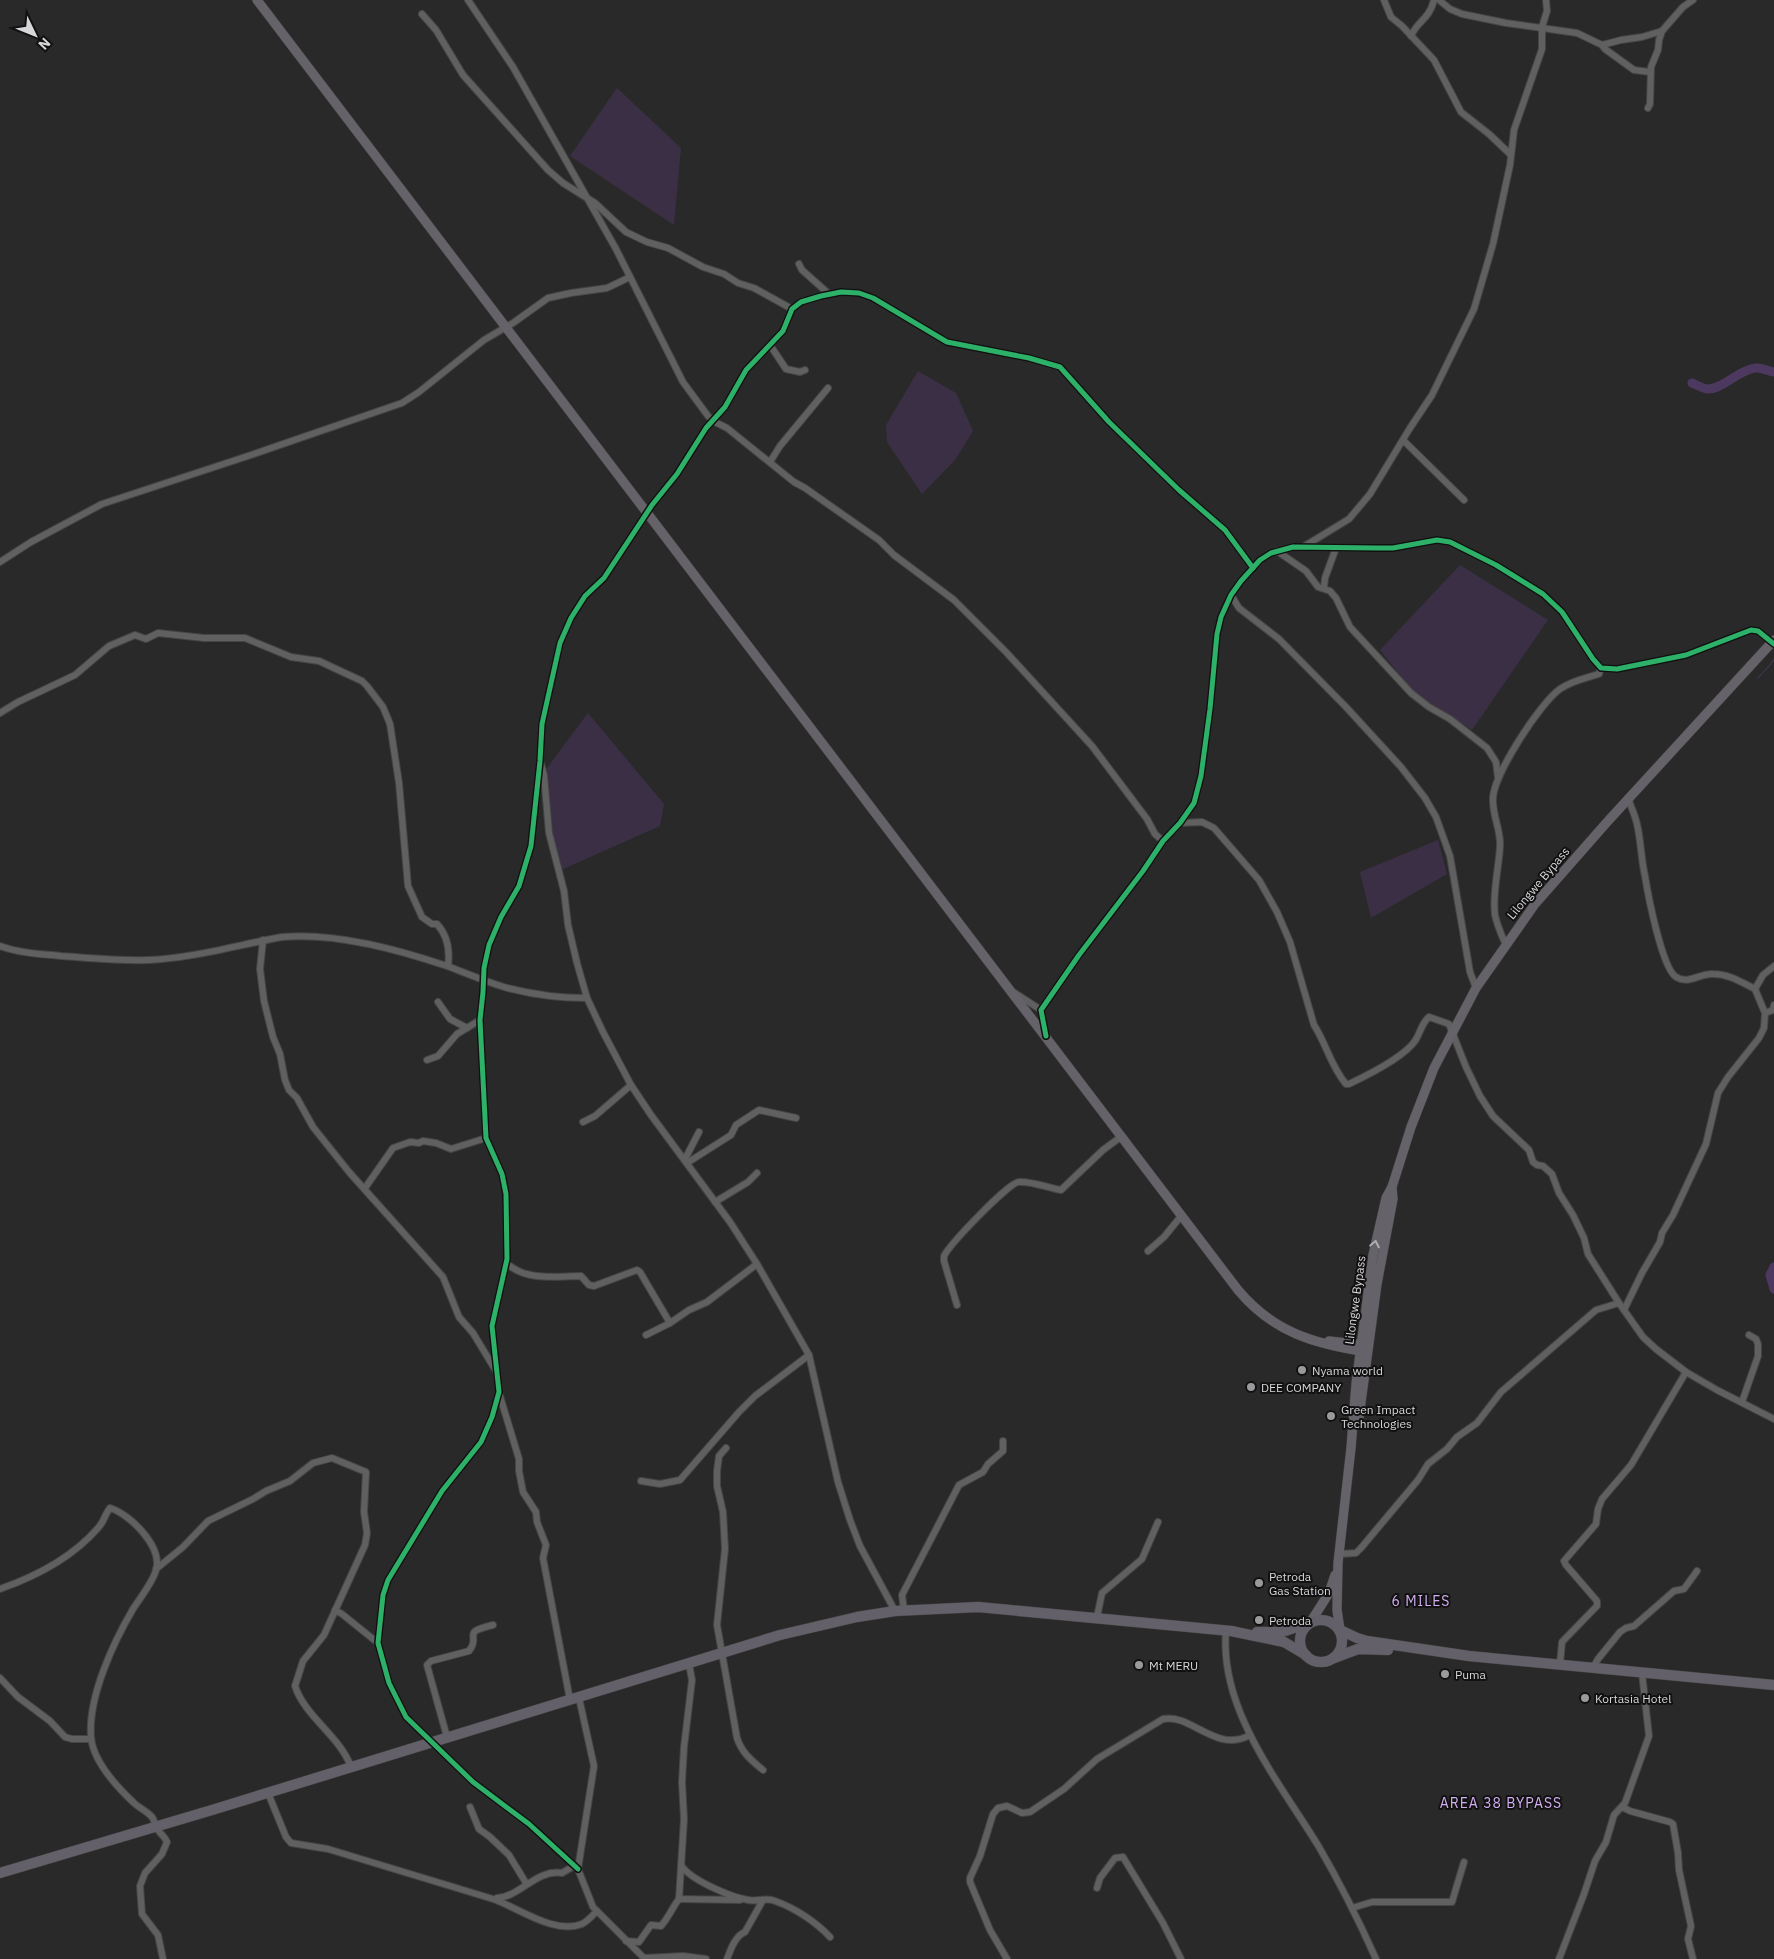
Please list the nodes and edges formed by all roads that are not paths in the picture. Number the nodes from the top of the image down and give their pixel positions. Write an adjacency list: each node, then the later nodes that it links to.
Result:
1 (257, 0): 21 (main road)
2 (468, 0): 16 (street)
3 (1384, 0): 11 (street)
4 (1434, 0): 11 (street)
5 (1439, 0): 9 (street)
6 (1546, 0): 9 (street)
7 (1693, 0): 10 (street)
8 (422, 14): 16 (street)
9 (1542, 27): 12 (street); 15 (street)
10 (1662, 31): 12 (street); 13 (street)
11 (1412, 36): 15 (street)
12 (1602, 45): 13 (street)
13 (1650, 72): 14 (street)
14 (1648, 108)
15 (1510, 154): 26 (street)
16 (587, 197): 18 (street); 20 (street)
17 (799, 264): 19 (street)
18 (630, 277): 21 (street); 25 (street)
19 (829, 294): 20 (street); 34 (street)
20 (792, 309): 22 (street)
21 (506, 327): 29 (main road); 33 (street)
22 (770, 346): 23 (street); 25 (street)
23 (805, 370)
24 (828, 388): 27 (street)
25 (713, 421): 27 (street); 29 (street)
26 (1403, 440): 28 (street); 30 (street)
27 (770, 462): 44 (street)
28 (1464, 500)
29 (647, 512): 40 (street); 53 (main road)
30 (1302, 547): 31 (street); 32 (street)
31 (1336, 548): 35 (street); 38 (street)
32 (1277, 551): 34 (street); 35 (street)
33 (0, 562)
34 (1253, 568): 36 (street)
35 (1324, 587): 41 (street)
36 (1231, 595): 43 (street); 51 (street)
37 (1773, 642): 38 (street); 42 (main road, Lilongwe Bypass)
38 (1602, 668): 41 (street)
39 (0, 713): 48 (street)
40 (540, 761): 50 (street); 54 (street)
41 (1498, 778): 46 (street)
42 (1628, 798): 46 (main road, Lilongwe Bypass); 52 (street)
43 (1180, 823): 44 (street); 61 (street)
44 (1163, 841): 57 (street)
45 (263, 940): 47 (street); 48 (street); 73 (street)
46 (1505, 943): 51 (main road, Lilongwe Bypass)
47 (0, 946)
48 (448, 966): 50 (street)
49 (1774, 966): 52 (street)
50 (483, 979): 54 (street); 59 (street)
51 (1476, 988): 61 (main road, Lilongwe Bypass)
52 (1755, 989): 58 (street)
53 (1011, 990): 57 (street); 62 (main road)
54 (588, 998): 64 (street)
55 (438, 1002): 60 (street)
56 (1774, 1005): 58 (street)
57 (1041, 1010): 62 (street)
58 (1765, 1013): 81 (street)
59 (480, 1020): 60 (street); 69 (street)
60 (467, 1028): 63 (street)
61 (1452, 1031): 72 (main road, Lilongwe Bypass); 79 (street)
62 (1046, 1036): 68 (main road)
63 (428, 1060)
64 (631, 1085): 66 (street); 70 (street)
65 (796, 1118): 70 (street)
66 (583, 1122)
67 (699, 1132): 70 (street)
68 (1122, 1136): 75 (main road); 80 (street)
69 (486, 1138): 73 (street); 78 (street)
70 (686, 1161): 74 (street)
71 (757, 1173): 74 (street)
72 (1392, 1187): 83 (main road, Lilongwe Bypass, one-way to 72); 87 (main road, Lilongwe Bypass)
73 (365, 1188): 89 (street)
74 (715, 1202): 77 (street)
75 (1182, 1215): 76 (street); 86 (main road)
76 (1148, 1251)
77 (757, 1264): 82 (street); 88 (street)
78 (506, 1266): 82 (street); 89 (street)
79 (1619, 1303): 81 (street); 100 (street)
80 (957, 1305)
81 (1624, 1310): 90 (street)
82 (670, 1323): 84 (street)
83 (1363, 1323): 86 (main road); 87 (main road, Lilongwe Bypass)
84 (646, 1335)
85 (1749, 1336): 93 (street)
86 (1342, 1345): 87 (main road); 91 (main road)
87 (1364, 1348): 91 (main road, Lilongwe Bypass); 97 (main road, Lilongwe Bypass)
88 (809, 1355): 98 (street); 105 (street)
89 (497, 1372): 92 (street)
90 (1686, 1372): 93 (street); 117 (street)
91 (1356, 1384): 97 (main road, Lilongwe Bypass)
92 (499, 1392): 111 (street); 122 (street)
93 (1742, 1402): 94 (street)
94 (1774, 1419)
95 (1003, 1442): 105 (street)
96 (726, 1448): 113 (street)
97 (1351, 1448): 100 (main road, Lilongwe Bypass)
98 (641, 1481)
99 (1158, 1522): 106 (street)
100 (1339, 1558): 107 (main road, Lilongwe Bypass); 109 (main road, Lilongwe Bypass)
101 (156, 1570): 103 (street); 104 (street); 125 (street)
102 (1698, 1571): 118 (street)
103 (0, 1589)
104 (335, 1610): 111 (street); 127 (street)
105 (900, 1611): 106 (highway); 113 (highway)
106 (1097, 1617): 110 (highway)
107 (1310, 1623): 109 (highway); 110 (highway); 114 (highway)
108 (493, 1625): 124 (street)
109 (1340, 1630): 112 (highway); 115 (highway)
110 (1228, 1631): 114 (highway); 123 (street)
111 (378, 1643): 126 (street)
112 (1432, 1651): 115 (highway); 117 (highway)
113 (721, 1653): 116 (highway); 128 (street)
114 (1306, 1655): 115 (highway)
115 (1332, 1659)
116 (689, 1664): 122 (highway); 134 (street)
117 (1560, 1664): 118 (highway)
118 (1593, 1668): 119 (highway)
119 (1642, 1673): 121 (highway); 131 (street)
120 (0, 1678): 125 (street)
121 (1774, 1685)
122 (574, 1699): 124 (highway); 135 (street)
123 (1250, 1735): 143 (street); 151 (street)
124 (447, 1737): 126 (highway)
125 (91, 1738): 132 (street)
126 (432, 1742): 127 (highway); 135 (street)
127 (351, 1767): 129 (highway)
128 (763, 1770)
129 (268, 1793): 132 (highway); 140 (street)
130 (470, 1807): 137 (street)
131 (1622, 1807): 154 (street); 155 (street)
132 (156, 1825): 136 (highway); 148 (street)
133 (1464, 1862): 143 (street)
134 (681, 1864): 139 (street); 142 (street)
135 (576, 1868): 137 (street); 144 (street)
136 (0, 1873)
137 (526, 1883): 140 (street)
138 (1097, 1888): 152 (street)
139 (678, 1898): 142 (street); 146 (street)
140 (493, 1899): 144 (street)
141 (763, 1900): 142 (street); 145 (street); 150 (street)
142 (749, 1901)
143 (1352, 1908): 153 (street)
144 (597, 1911): 146 (street)
145 (830, 1936)
146 (626, 1941): 147 (street)
147 (642, 1958): 149 (street)
148 (163, 1959)
149 (706, 1959)
150 (727, 1959)
151 (1007, 1959)
152 (1181, 1959)
153 (1376, 1959)
154 (1559, 1959)
155 (1693, 1959)

